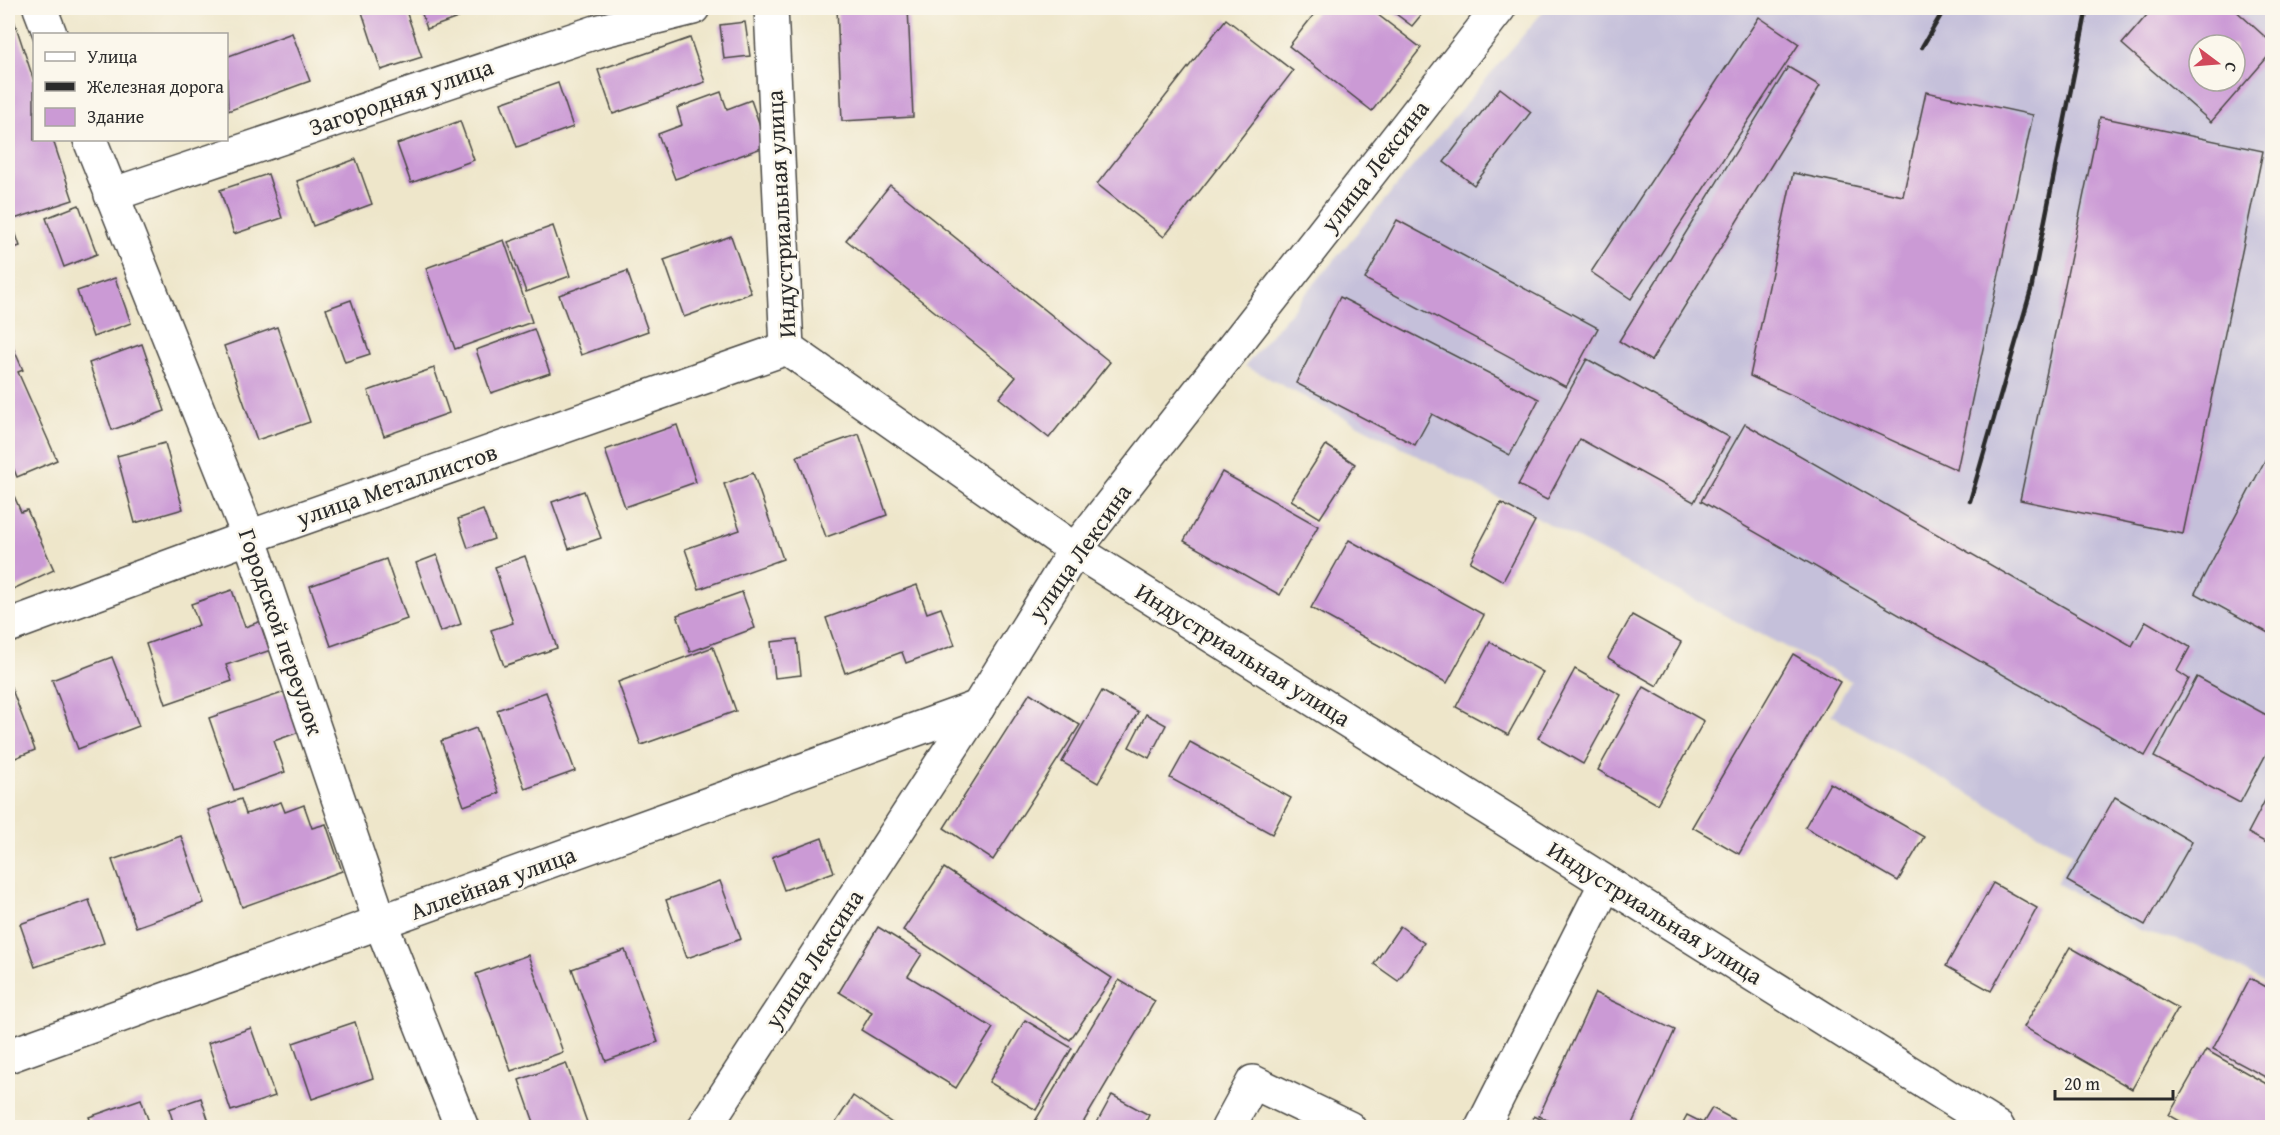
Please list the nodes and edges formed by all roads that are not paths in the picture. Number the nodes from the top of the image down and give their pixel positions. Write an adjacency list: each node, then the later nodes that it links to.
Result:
1 (40, 8): 5 (street)
2 (693, 8): 7 (street, Загородняя улица)
3 (771, 8): 8 (street, Индустриальная улица)
4 (1499, 8): 10 (street, улица Лексина)
5 (50, 33)
6 (90, 141): 7 (street, Городской переулок)
7 (111, 195): 9 (street, Городской переулок)
8 (787, 348): 9 (street, улица Металлистов); 10 (street, Индустриальная улица)
9 (249, 537): 11 (street, улица Металлистов); 14 (street, Городской переулок)
10 (1075, 550): 12 (street, улица Лексина); 13 (street, Индустриальная улица)
11 (8, 626)
12 (978, 707): 14 (street, Аллейная улица); 17 (street, улица Лексина)
13 (1606, 883): 20 (street); 21 (street, Индустриальная улица)
14 (381, 924): 15 (street, Аллейная улица); 16 (street, Городской переулок)
15 (8, 1056)
16 (462, 1128)
17 (704, 1128)
18 (1228, 1128): 19 (street)
19 (1349, 1128)
20 (1482, 1128)
21 (1998, 1128)

